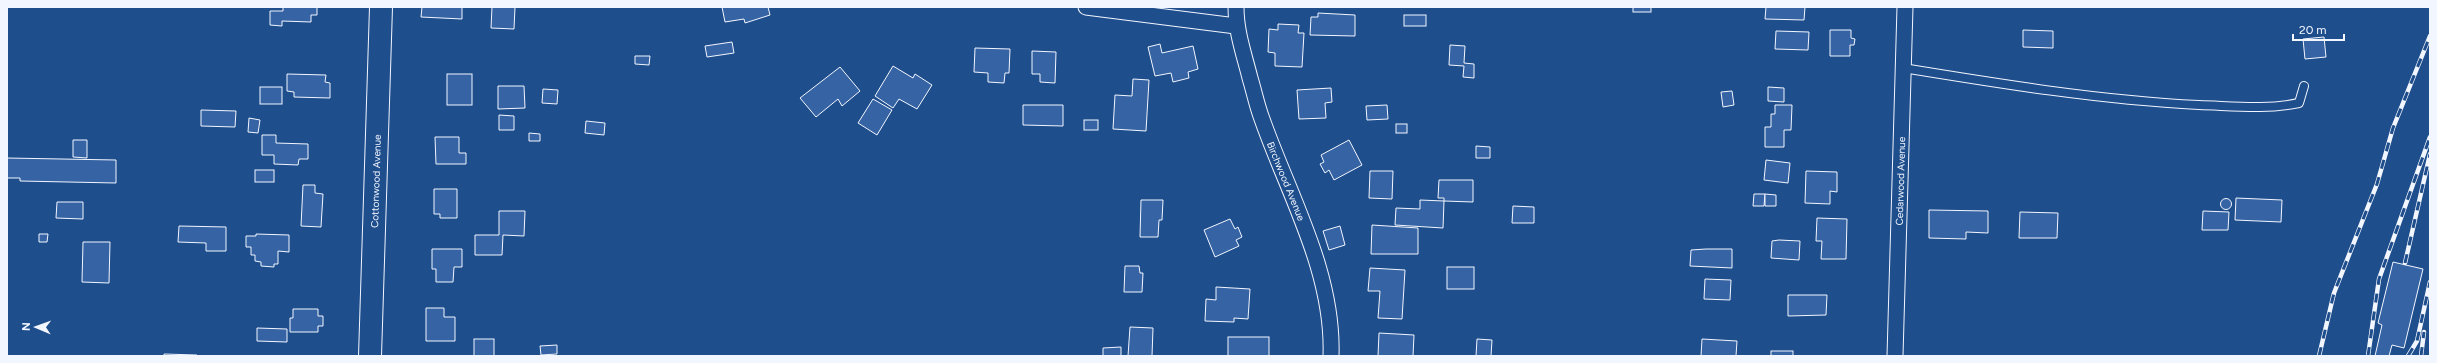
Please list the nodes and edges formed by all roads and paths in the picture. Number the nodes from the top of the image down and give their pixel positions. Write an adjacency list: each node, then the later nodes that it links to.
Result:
1 (382, 7): 8 (street, Cottonwood Avenue)
2 (1086, 7): 5 (street)
3 (1236, 7): 5 (street, Birchwood Avenue)
4 (1905, 7): 6 (street, Cedarwood Avenue)
5 (1236, 26): 9 (street, Birchwood Avenue)
6 (1903, 68): 7 (lane); 10 (street, Cedarwood Avenue)
7 (2304, 86)
8 (370, 356)
9 (1331, 356)
10 (1895, 356)

